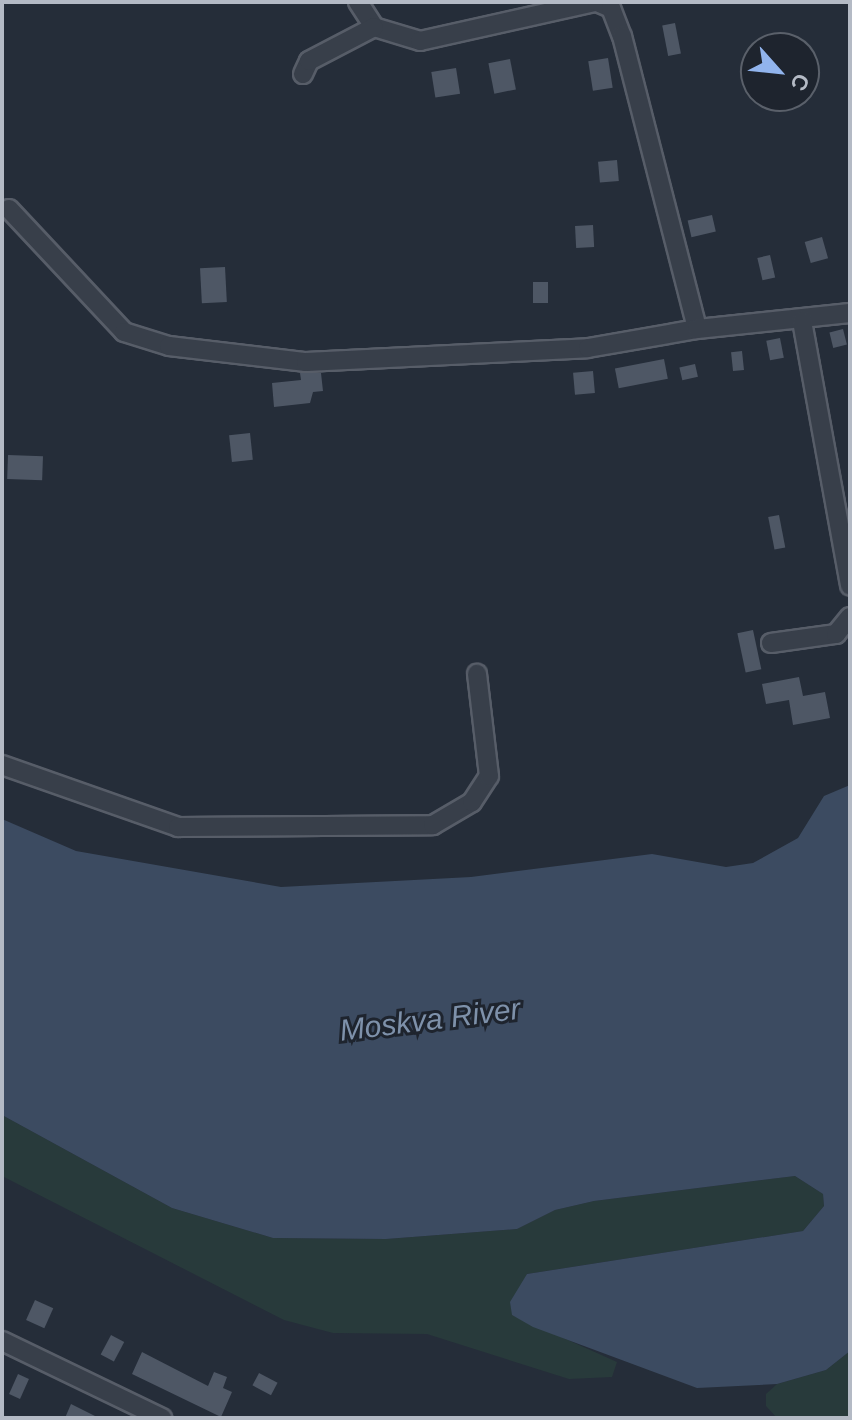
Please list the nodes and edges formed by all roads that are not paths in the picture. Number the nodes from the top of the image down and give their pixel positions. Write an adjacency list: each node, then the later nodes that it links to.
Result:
1 (358, 2): 3 (street)
2 (595, 2): 3 (street); 8 (street)
3 (374, 27): 4 (street)
4 (303, 74)
5 (9, 209): 8 (street)
6 (850, 313): 7 (street)
7 (802, 321): 8 (street); 9 (street)
8 (697, 329)
9 (850, 586)
10 (850, 617): 11 (street)
11 (771, 643)
12 (477, 674): 13 (street)
13 (2, 765)
14 (2, 1341): 15 (street)
15 (162, 1418)

